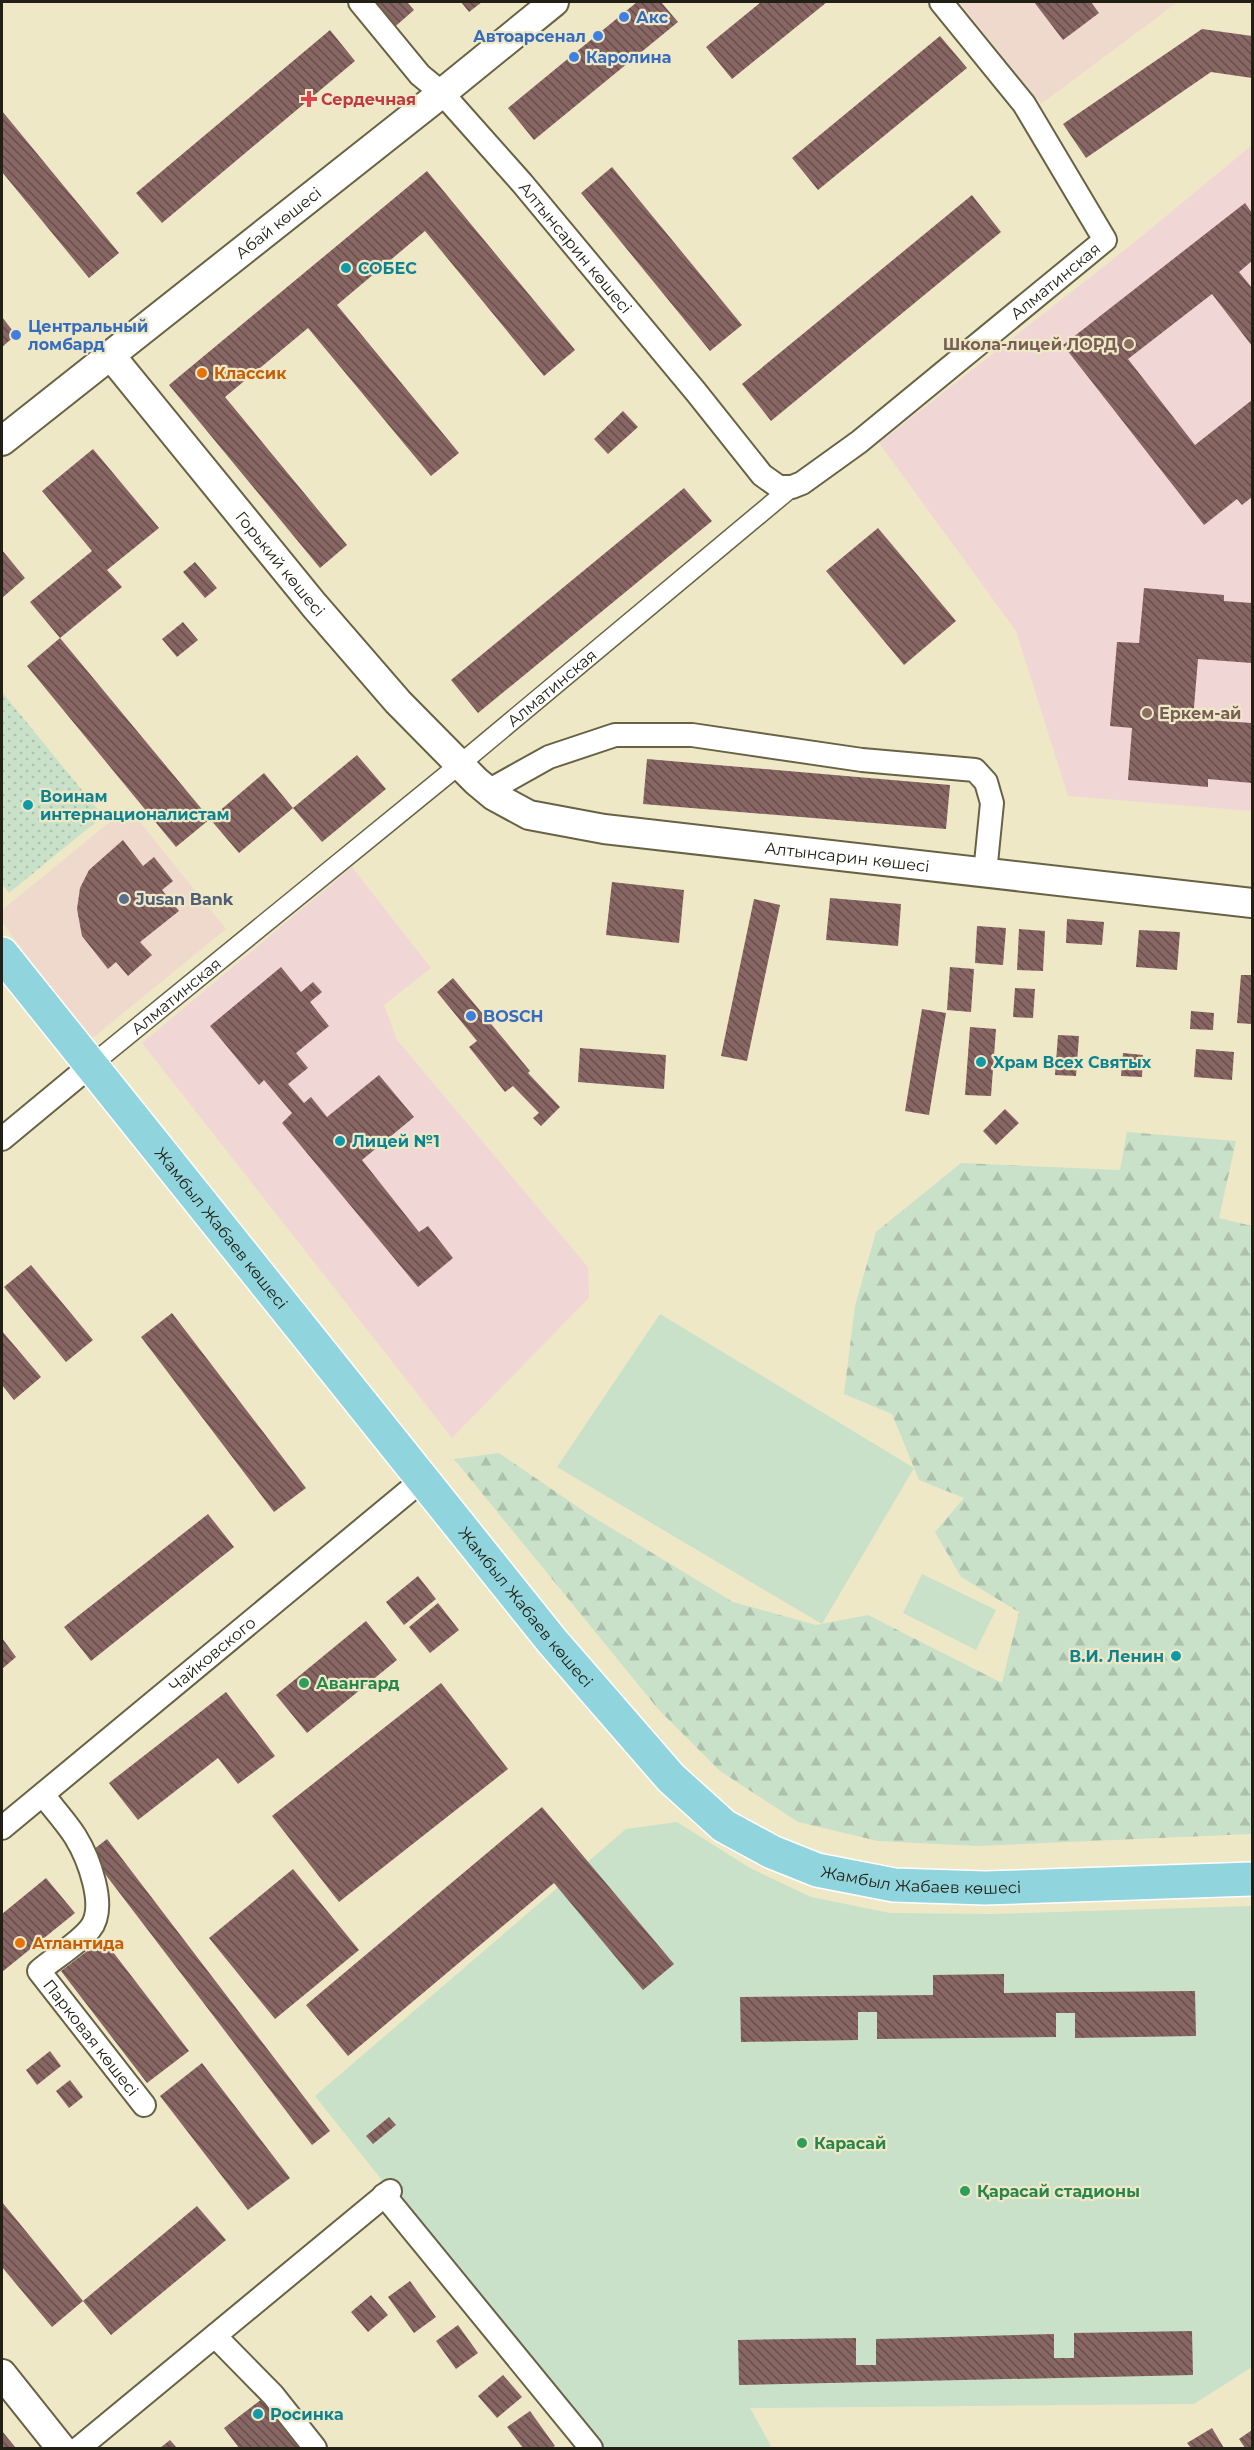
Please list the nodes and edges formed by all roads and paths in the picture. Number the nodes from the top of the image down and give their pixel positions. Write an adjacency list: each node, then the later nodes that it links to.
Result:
1 (360, 2): 4 (street, Алтынсарин көшесі)
2 (554, 2): 4 (street, Абай көшесі)
3 (941, 2): 7 (street, Алматинская)
4 (442, 93): 5 (street, Абай көшесі); 7 (street, Алтынсарин көшесі)
5 (111, 356): 6 (street, Абай көшесі); 8 (street, Горький көшесі)
6 (2, 441)
7 (792, 487): 8 (street, Алматинская)
8 (459, 765): 9 (street, Алтынсарин көшесі); 13 (street, Алматинская)
9 (488, 791): 10 (street, Алтынсарин көшесі); 10 (street)
10 (985, 873): 11 (street, Алтынсарин көшесі)
11 (1252, 903)
12 (2, 954): 13 (main road, Жамбыл Жабаев көшесі)
13 (90, 1066): 14 (street, Алматинская); 15 (main road, Жамбыл Жабаев көшесі)
14 (2, 1138)
15 (422, 1480): 16 (street, Чайковского); 18 (main road, Жамбыл Жабаев көшесі)
16 (44, 1796): 17 (street, Чайковского); 19 (street, Парковая көшесі)
17 (2, 1828)
18 (1252, 1879)
19 (144, 2104)
20 (215, 2336): 23 (street); 24 (street); 25 (street)
21 (2, 2373): 22 (street)
22 (61, 2448)
23 (79, 2448)
24 (315, 2448)
25 (591, 2448)

